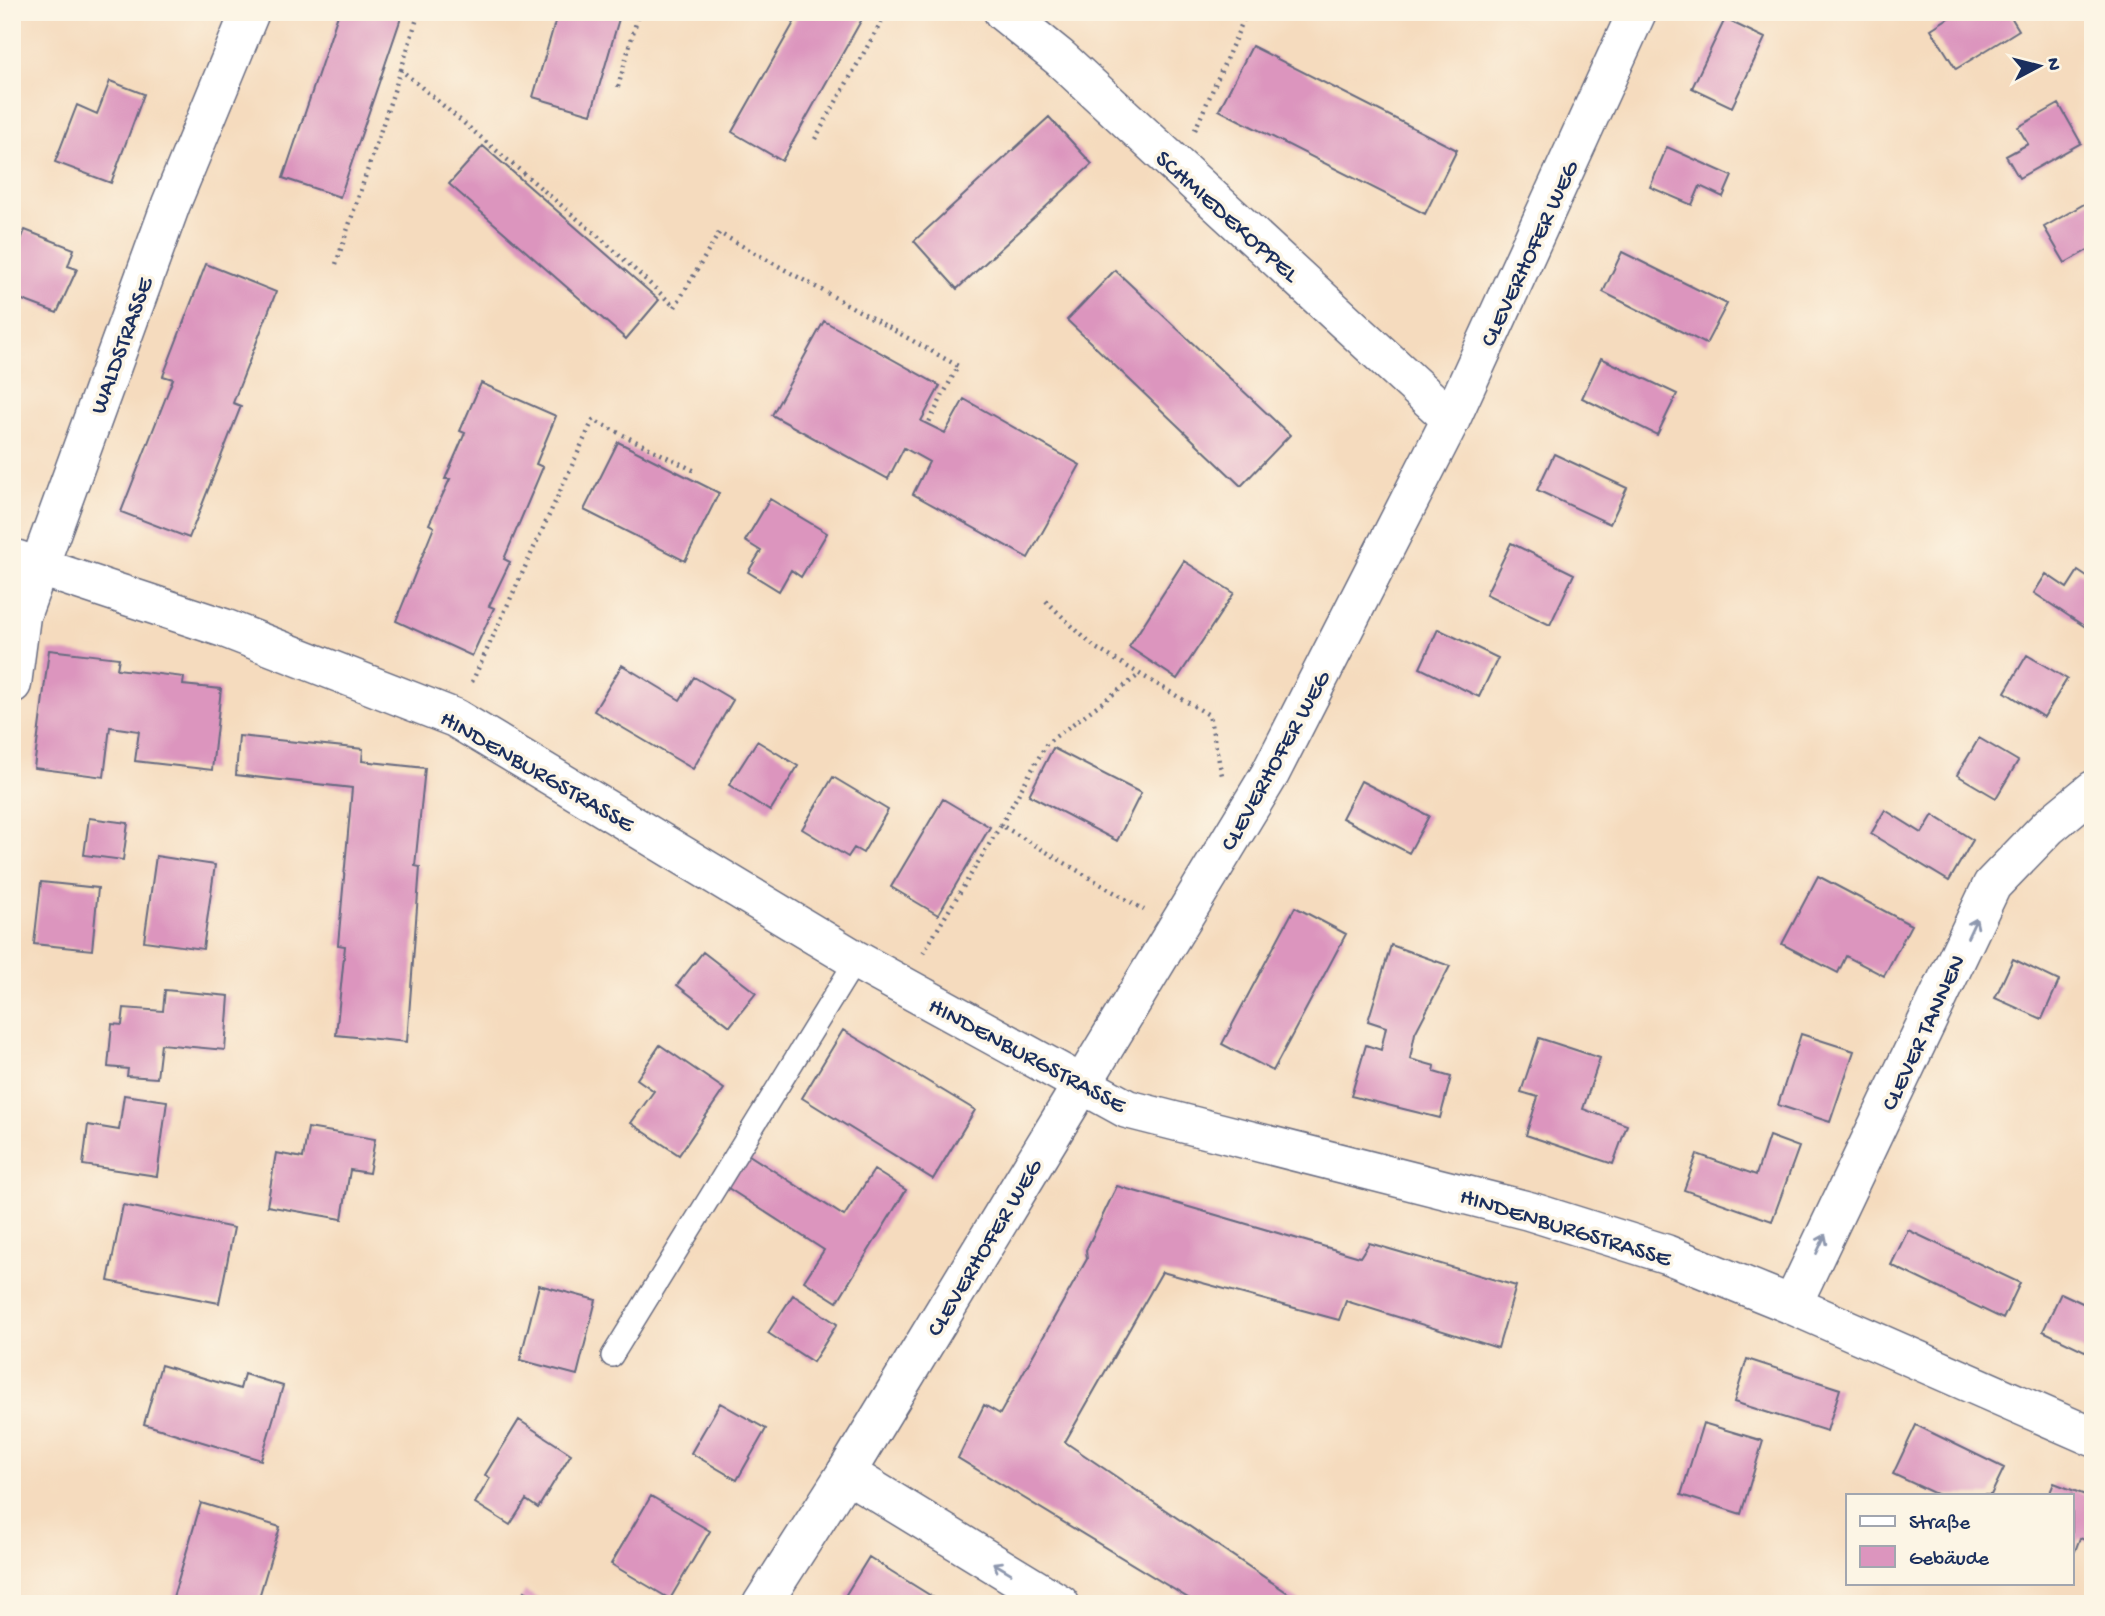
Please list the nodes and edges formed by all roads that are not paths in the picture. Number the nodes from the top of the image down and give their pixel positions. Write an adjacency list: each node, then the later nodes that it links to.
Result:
1 (250, 12): 5 (street, WALDSTRASSE)
2 (1003, 12): 4 (street, SCHMIEDEKOPPEL)
3 (1637, 12): 4 (street, CLEVERHOFER WEG)
4 (1451, 419): 9 (street, CLEVERHOFER WEG)
5 (26, 562): 6 (street, WALDSTRASSE); 8 (street, HINDENBURGSTRASSE)
6 (12, 684)
7 (2093, 790): 10 (street, CLEVER TANNEN, one-way to 7)
8 (856, 960): 9 (street, HINDENBURGSTRASSE); 11 (lane)
9 (1081, 1086): 10 (street, HINDENBURGSTRASSE); 13 (street, CLEVERHOFER WEG)
10 (1792, 1305): 12 (street, HINDENBURGSTRASSE)
11 (612, 1356)
12 (2093, 1437)
13 (846, 1473): 14 (street, CLEVERHOFER WEG); 15 (street, one-way to 13)
14 (762, 1604)
15 (1060, 1604)

